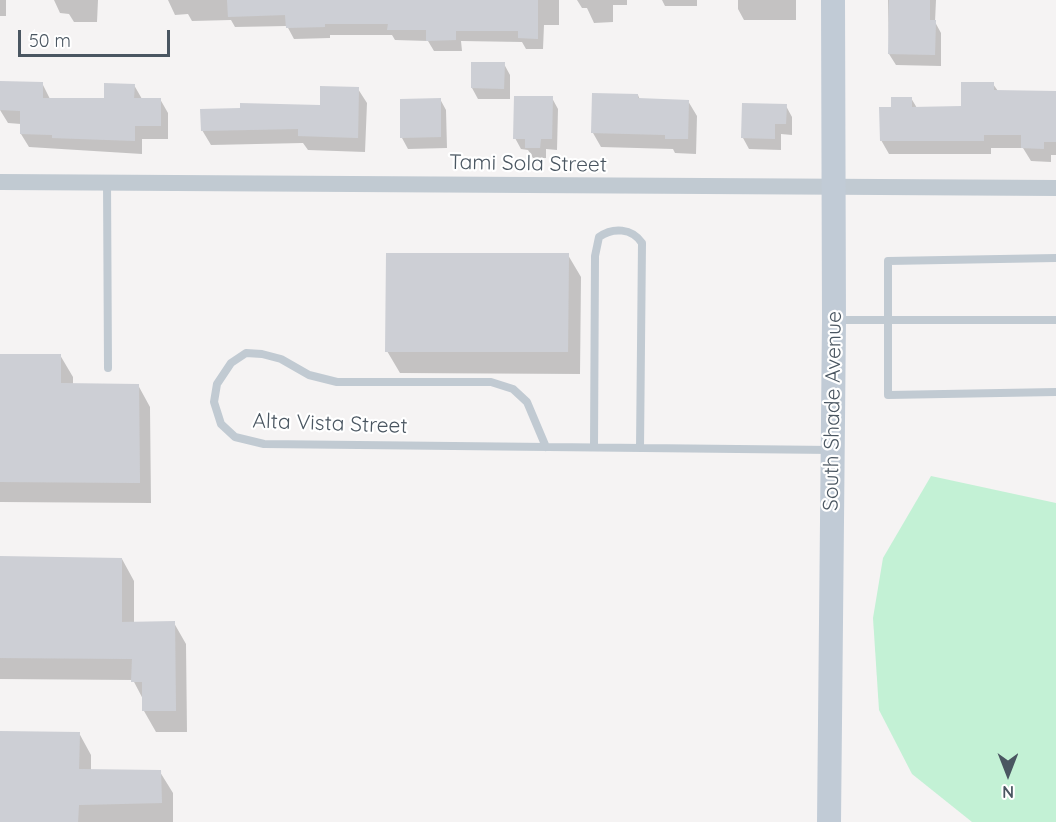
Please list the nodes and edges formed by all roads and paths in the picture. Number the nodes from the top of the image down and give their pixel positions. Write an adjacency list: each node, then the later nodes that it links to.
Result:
1 (833, 0): 5 (street, South Shade Avenue)
2 (0, 182): 3 (street, Tami Sola Street)
3 (107, 182): 5 (street, Tami Sola Street); 10 (lane)
4 (1056, 188): 5 (street, Tami Sola Street)
5 (834, 189): 7 (street, South Shade Avenue)
6 (1056, 258): 9 (lane)
7 (834, 320): 9 (lane); 15 (street, South Shade Avenue)
8 (1056, 320): 9 (lane)
9 (888, 322): 11 (lane)
10 (108, 368)
11 (1056, 392)
12 (546, 447): 12 (lane, Alta Vista Street); 13 (lane, Alta Vista Street)
13 (594, 447): 14 (lane, Alta Vista Street); 14 (lane)
14 (640, 448): 15 (lane, Alta Vista Street)
15 (833, 450): 16 (street, South Shade Avenue)
16 (829, 822)

